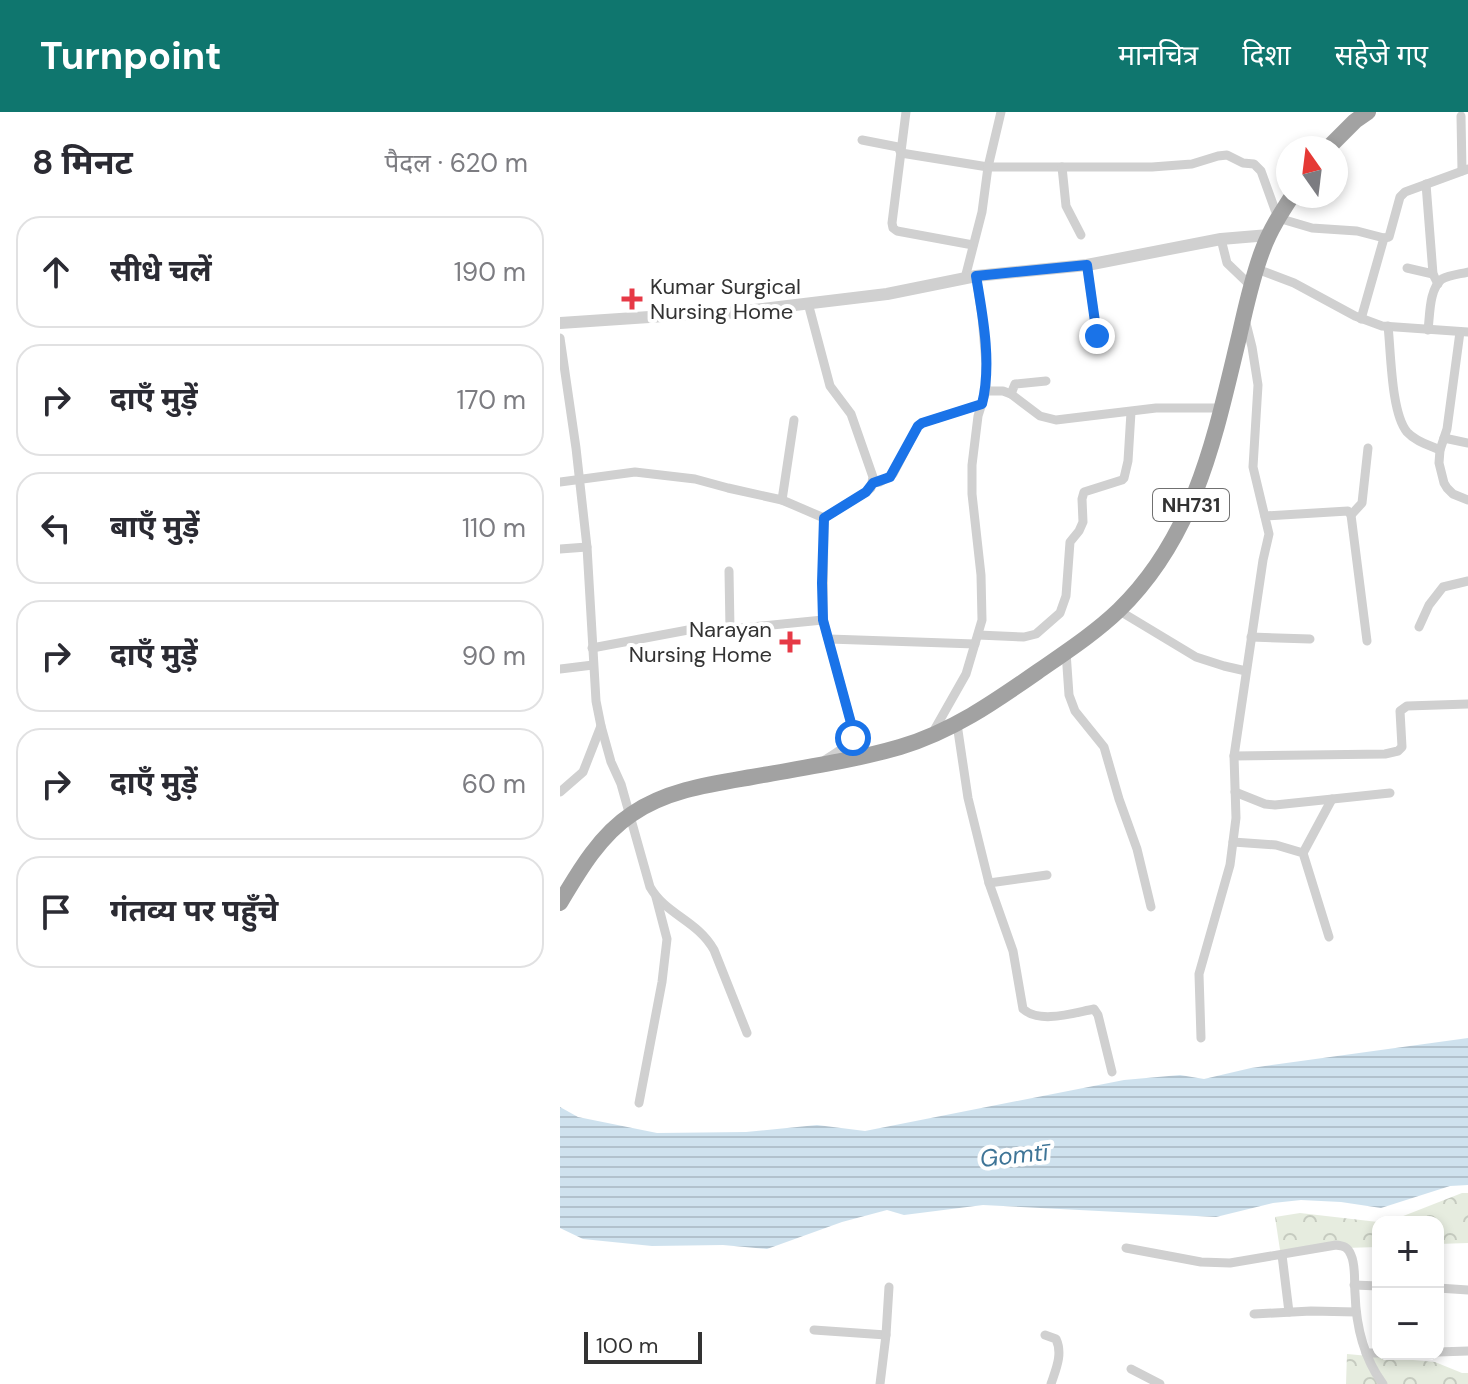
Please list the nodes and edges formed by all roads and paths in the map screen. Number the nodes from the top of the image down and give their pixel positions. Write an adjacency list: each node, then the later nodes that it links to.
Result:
1 (906, 112): 7 (street)
2 (1001, 112): 8 (street)
3 (1361, 115): 5 (highway)
4 (1461, 116): 10 (street)
5 (1340, 136)
6 (862, 140): 7 (street)
7 (901, 153): 8 (street); 18 (street)
8 (988, 167): 9 (street); 18 (street)
9 (1062, 167): 13 (street); 14 (street)
10 (1465, 170): 11 (street)
11 (1426, 184): 16 (street); 24 (street)
12 (1284, 208): 13 (highway, NH731)
13 (1278, 218): 15 (highway, NH731); 16 (street)
14 (1081, 235)
15 (1269, 235): 17 (street); 21 (highway, NH731)
16 (1384, 238): 28 (street)
17 (1221, 239): 19 (street); 25 (street)
18 (973, 245): 23 (street)
19 (1087, 265): 23 (street); 33 (street)
20 (1407, 268): 24 (street)
21 (1257, 269): 25 (highway, NH731); 28 (street)
22 (1468, 272): 24 (street)
23 (971, 277): 26 (street); 36 (street)
24 (1435, 279): 31 (street)
25 (1251, 286): 27 (highway, NH731)
26 (808, 303): 29 (street); 48 (street)
27 (1244, 315): 39 (highway, NH731); 52 (street)
28 (1361, 319): 30 (street)
29 (560, 323)
30 (1388, 326): 31 (street); 45 (street)
31 (1428, 330): 32 (street)
32 (1464, 332): 42 (street)
33 (1097, 336)
34 (560, 338): 46 (street)
35 (1046, 381): 37 (street)
36 (986, 391): 37 (street); 38 (street)
37 (1011, 394): 40 (street)
38 (982, 404): 48 (street); 65 (street)
39 (1222, 408): 40 (street); 58 (highway, NH731)
40 (1131, 412): 65 (street)
41 (794, 420): 49 (street)
42 (1444, 438): 43 (street); 45 (street)
43 (1468, 443)
44 (1368, 448): 51 (street)
45 (1440, 450): 50 (street)
46 (580, 479): 47 (street); 49 (street); 54 (street)
47 (560, 482)
48 (873, 483): 53 (street)
49 (782, 500): 53 (street)
50 (1468, 500)
51 (1351, 515): 52 (street); 66 (street)
52 (1265, 516): 62 (street)
53 (824, 518): 59 (street)
54 (587, 547): 55 (street); 67 (street)
55 (560, 549)
56 (729, 571): 61 (street)
57 (1468, 581): 60 (street)
58 (1118, 610): 68 (highway, NH731); 71 (street)
59 (823, 620): 61 (street); 63 (street)
60 (1419, 627)
61 (730, 629): 67 (street)
62 (1251, 637): 64 (street); 71 (street)
63 (829, 639): 65 (street); 77 (street)
64 (1310, 639)
65 (976, 640): 75 (street)
66 (1367, 641)
67 (592, 648): 69 (street)
68 (1066, 652): 73 (highway, NH731); 89 (street)
69 (593, 665): 70 (street); 74 (street)
70 (560, 669)
71 (1246, 671): 76 (street)
72 (1468, 704): 76 (street)
73 (957, 724): 75 (highway, NH731); 86 (street)
74 (601, 726): 78 (street); 82 (street)
75 (930, 737): 77 (highway, NH731)
76 (1234, 756): 79 (street)
77 (817, 765): 82 (highway, NH731)
78 (560, 792)
79 (1235, 792): 81 (street); 83 (street)
80 (1390, 793): 81 (street)
81 (1332, 799): 84 (street)
82 (629, 815): 87 (street); 88 (highway, NH731)
83 (1233, 842): 84 (street); 92 (street)
84 (1303, 853): 90 (street)
85 (1047, 875): 86 (street)
86 (989, 883): 93 (street)
87 (656, 897): 91 (street); 94 (street)
88 (560, 903)
89 (1151, 907)
90 (1329, 937)
91 (747, 1033)
92 (1201, 1038)
93 (1112, 1072)
94 (639, 1103)
95 (1126, 1248): 96 (street)
96 (1282, 1255): 97 (street); 102 (street)
97 (1354, 1285): 98 (street); 103 (street)
98 (1372, 1286)
99 (889, 1287): 106 (street)
100 (1444, 1288): 101 (street)
101 (1468, 1290)
102 (1289, 1312): 103 (street); 104 (street)
103 (1356, 1312): 110 (street)
104 (1254, 1314)
105 (814, 1330): 106 (street)
106 (886, 1335): 113 (street)
107 (1045, 1335): 114 (street)
108 (1468, 1351): 109 (street)
109 (1444, 1352)
110 (1366, 1353): 111 (street); 116 (street)
111 (1372, 1353)
112 (1131, 1369): 115 (street)
113 (880, 1384)
114 (1051, 1384)
115 (1160, 1384)
116 (1383, 1384)

